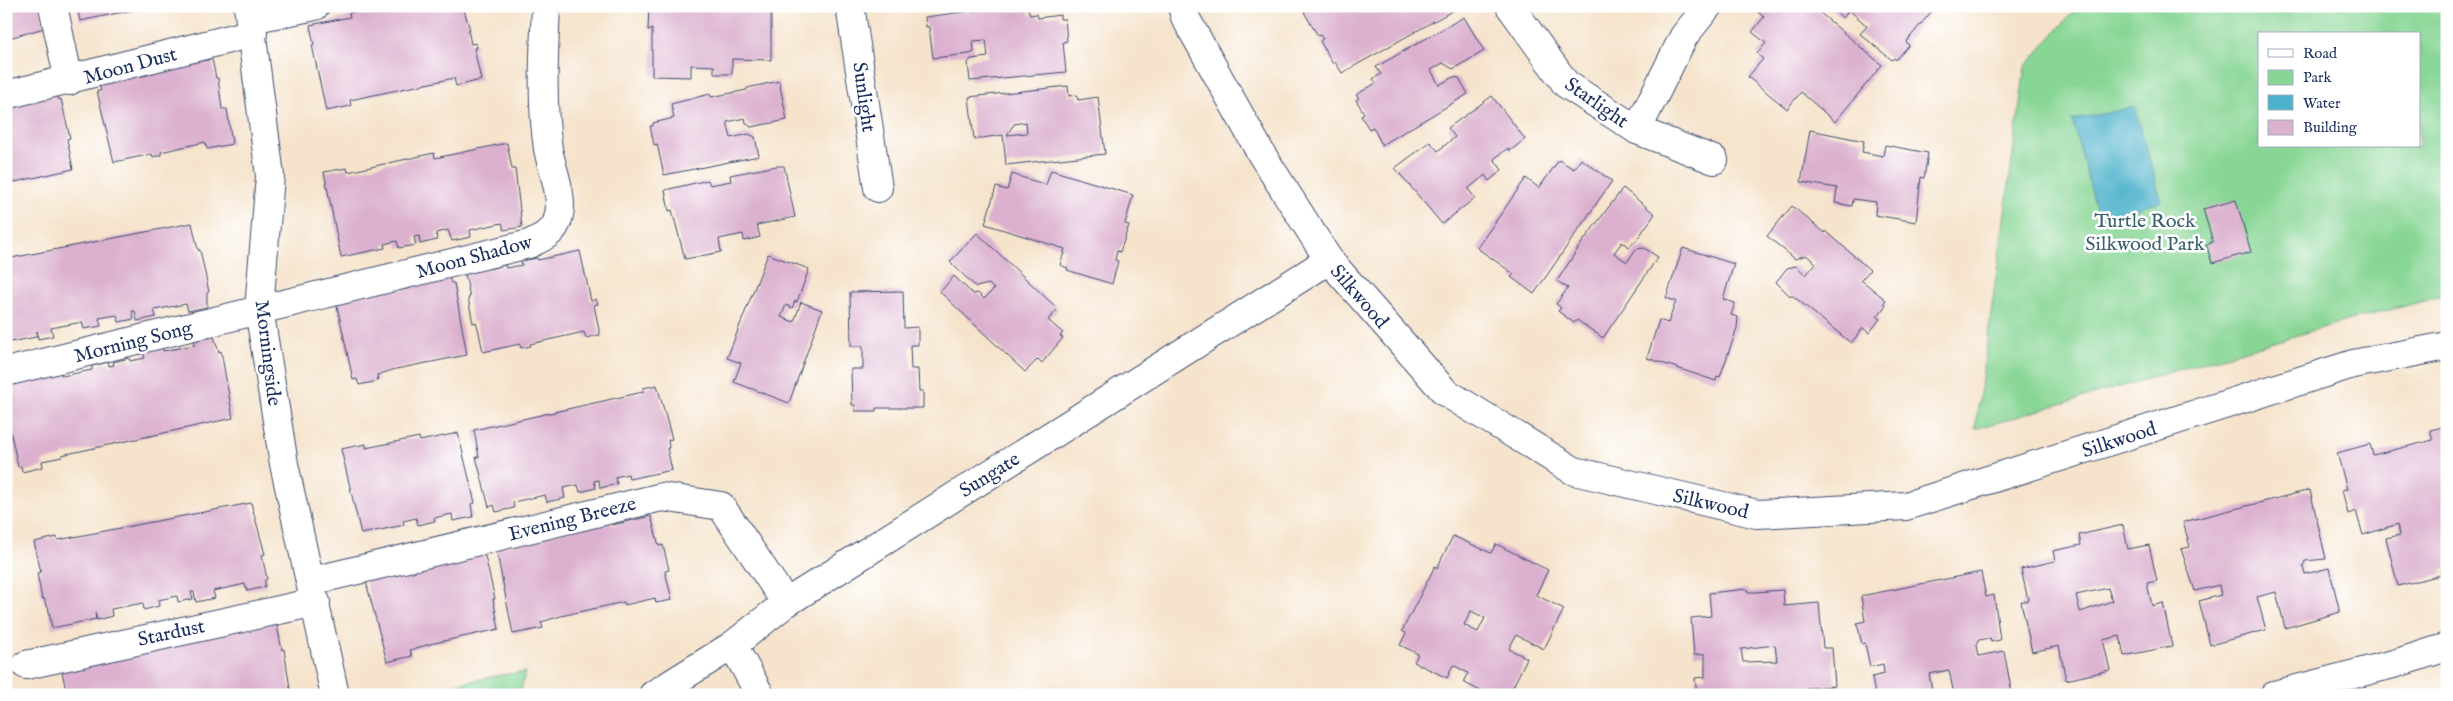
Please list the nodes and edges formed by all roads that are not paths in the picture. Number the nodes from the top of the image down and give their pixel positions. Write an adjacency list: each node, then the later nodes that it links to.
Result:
1 (53, 6): 9 (street)
2 (315, 6): 8 (street, Moon Dust)
3 (546, 6): 15 (street, Moon Shadow)
4 (850, 6): 13 (street, Sunlight)
5 (1182, 6): 14 (street, Silkwood)
6 (1510, 6): 11 (street, Starlight)
7 (1708, 6): 11 (street)
8 (250, 20): 9 (street, Moon Dust); 15 (street, Morningside)
9 (69, 81): 10 (street, Moon Dust)
10 (6, 95)
11 (1637, 130): 12 (street, Starlight)
12 (1714, 160)
13 (878, 188)
14 (1329, 260): 16 (street, Silkwood); 19 (street, Sungate)
15 (259, 309): 17 (street, Morning Song); 18 (street, Morningside)
16 (2447, 346)
17 (6, 372)
18 (314, 592): 19 (street, Evening Breeze); 22 (street, Stardust); 23 (street, Morningside)
19 (786, 602): 20 (street, Sungate)
20 (733, 645): 24 (street, Sungate); 25 (street)
21 (2447, 647): 26 (street)
22 (26, 665)
23 (335, 695)
24 (653, 695)
25 (760, 695)
26 (2274, 695)

